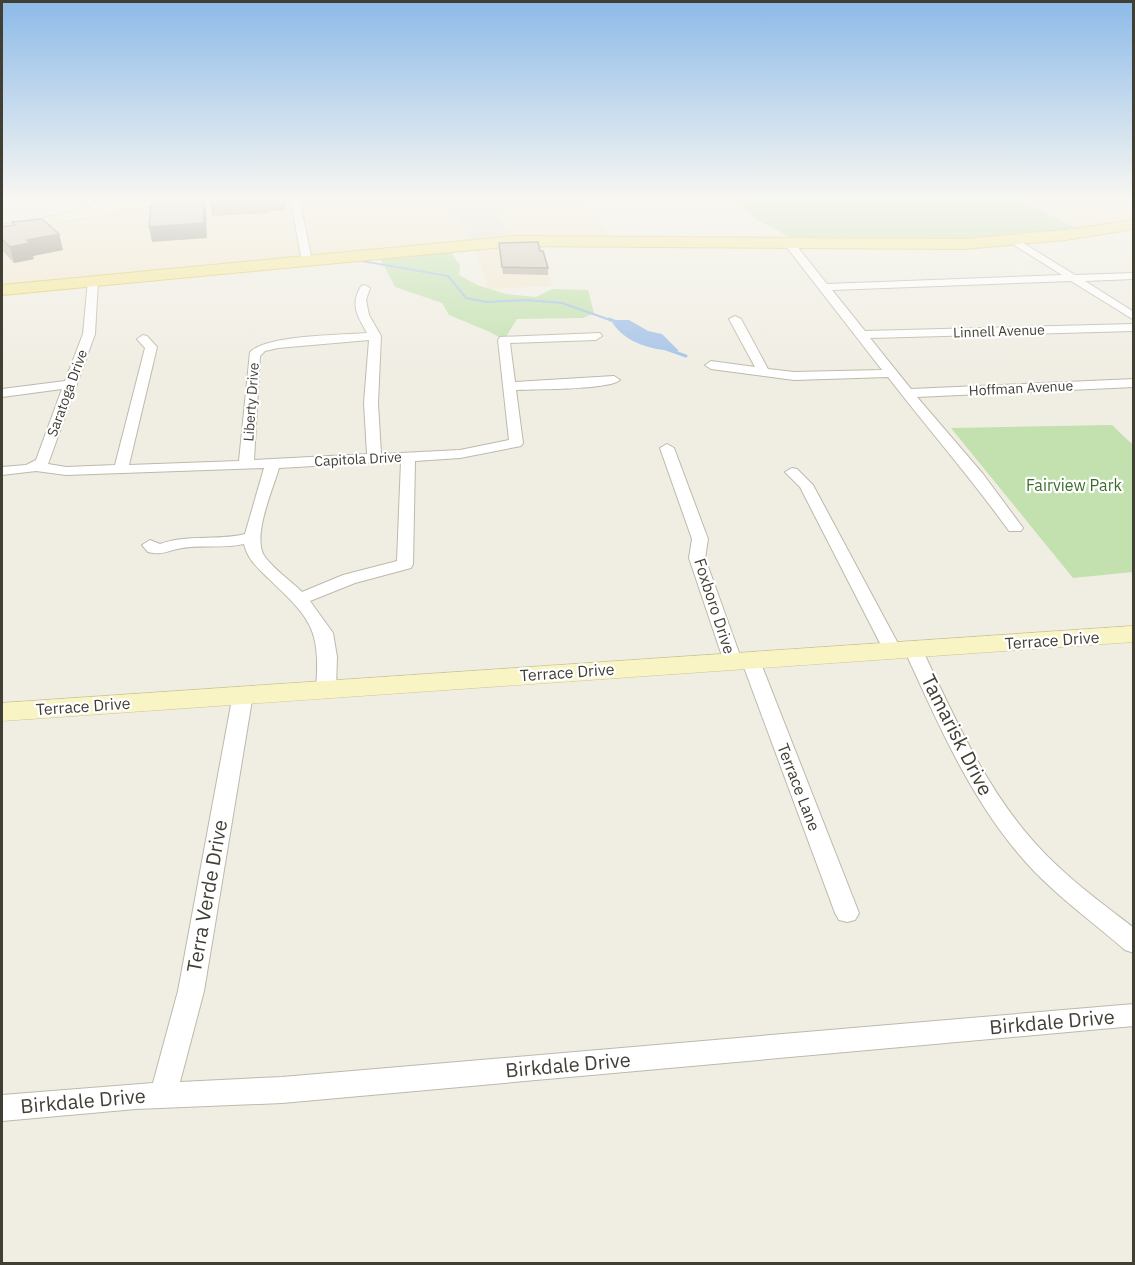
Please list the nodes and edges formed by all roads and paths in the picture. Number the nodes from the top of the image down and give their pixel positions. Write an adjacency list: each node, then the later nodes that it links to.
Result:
1 (306, 256): 5 (street)
2 (362, 256): 5 (main road)
3 (800, 256): 9 (street)
4 (1039, 256): 7 (street)
5 (307, 261): 8 (main road)
6 (1134, 276): 7 (street)
7 (1075, 278): 9 (street); 12 (street)
8 (93, 281): 11 (main road); 24 (street, Saratoga Drive)
9 (825, 287): 15 (street)
10 (365, 288): 16 (street)
11 (2, 290)
12 (1134, 317)
13 (735, 319): 20 (street)
14 (1134, 327): 15 (street, Linnell Avenue)
15 (864, 335): 21 (street)
16 (375, 336): 30 (street); 32 (street, Liberty Drive)
17 (596, 336): 25 (street)
18 (143, 339): 34 (street)
19 (711, 365): 20 (street)
20 (763, 371): 21 (street)
21 (893, 373): 27 (street)
22 (614, 380): 25 (street)
23 (1134, 383): 27 (street, Hoffman Avenue)
24 (70, 384): 26 (street); 33 (street, Saratoga Drive)
25 (509, 386): 29 (street, Capitola Drive)
26 (2, 393)
27 (909, 393): 37 (street)
28 (667, 448): 43 (street, Foxboro Drive)
29 (408, 457): 30 (street, Capitola Drive); 40 (street)
30 (374, 458): 31 (street, Capitola Drive)
31 (273, 463): 32 (street, Capitola Drive); 38 (street)
32 (246, 465): 34 (street, Capitola Drive)
33 (36, 467): 34 (street, Capitola Drive); 35 (street)
34 (121, 470)
35 (2, 471)
36 (792, 472): 42 (street, Tamarisk Drive)
37 (1015, 528)
38 (252, 537): 39 (street); 40 (street)
39 (150, 545)
40 (300, 599): 44 (street)
41 (1134, 634): 42 (street, Terrace Drive)
42 (903, 650): 43 (street, Terrace Drive); 48 (street, Tamarisk Drive)
43 (742, 661): 44 (street, Terrace Drive); 47 (street, Terrace Lane)
44 (326, 688): 45 (street, Terrace Drive)
45 (243, 694): 46 (street, Terrace Drive); 50 (street, Terra Verde Drive)
46 (2, 712)
47 (847, 913)
48 (1134, 943)
49 (1134, 1015): 50 (street, Birkdale Drive)
50 (163, 1095): 51 (street, Birkdale Drive)
51 (2, 1108)

